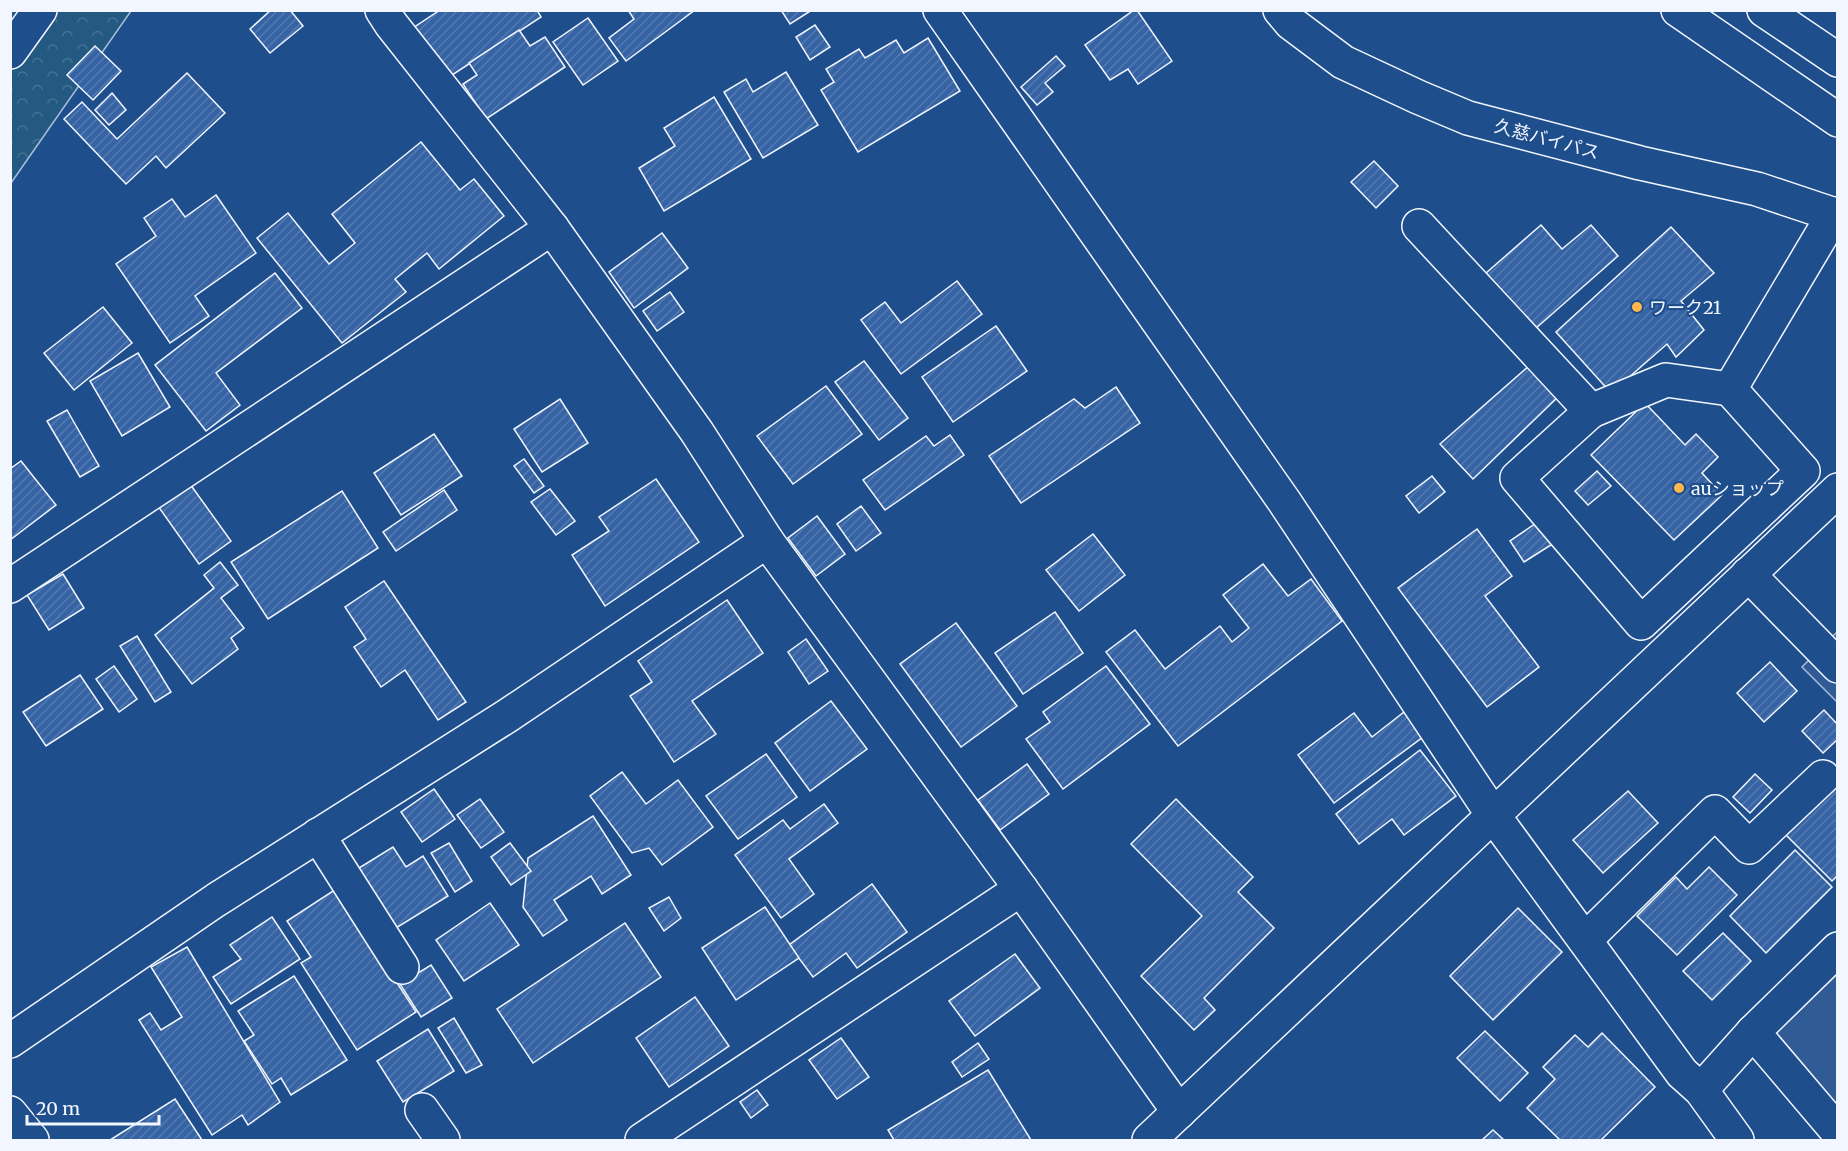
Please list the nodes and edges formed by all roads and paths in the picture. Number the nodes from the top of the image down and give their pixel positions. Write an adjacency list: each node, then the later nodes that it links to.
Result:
1 (40, 10): 7 (main road)
2 (382, 10): 12 (main road)
3 (940, 10): 21 (main road)
4 (1281, 10): 10 (main road, 久慈バイパス)
5 (1678, 10): 9 (main road)
6 (1764, 10): 8 (main road)
7 (10, 52)
8 (1838, 60)
9 (1838, 120)
10 (1836, 215): 13 (main road)
11 (1419, 226): 14 (main road)
12 (552, 228): 16 (main road); 18 (main road)
13 (1730, 389): 14 (main road); 14 (main road)
14 (1591, 411)
15 (1838, 490): 17 (main road)
16 (767, 541): 22 (main road); 23 (main road)
17 (1748, 574): 19 (main road); 21 (main road)
18 (10, 586)
19 (1838, 666)
20 (1823, 777): 24 (main road)
21 (1493, 815): 24 (main road); 31 (main road)
22 (318, 835): 26 (main road); 28 (main road)
23 (1021, 889): 31 (main road); 36 (main road)
24 (1585, 940): 29 (main road)
25 (1838, 949): 27 (main road)
26 (402, 967)
27 (1754, 1032): 29 (main road); 33 (main road)
28 (10, 1041)
29 (1701, 1090): 38 (main road)
30 (422, 1110): 35 (main road)
31 (1179, 1112): 37 (main road)
32 (10, 1113): 34 (main road)
33 (1838, 1132)
34 (32, 1140)
35 (443, 1140)
36 (642, 1140)
37 (1149, 1140)
38 (1737, 1140)

